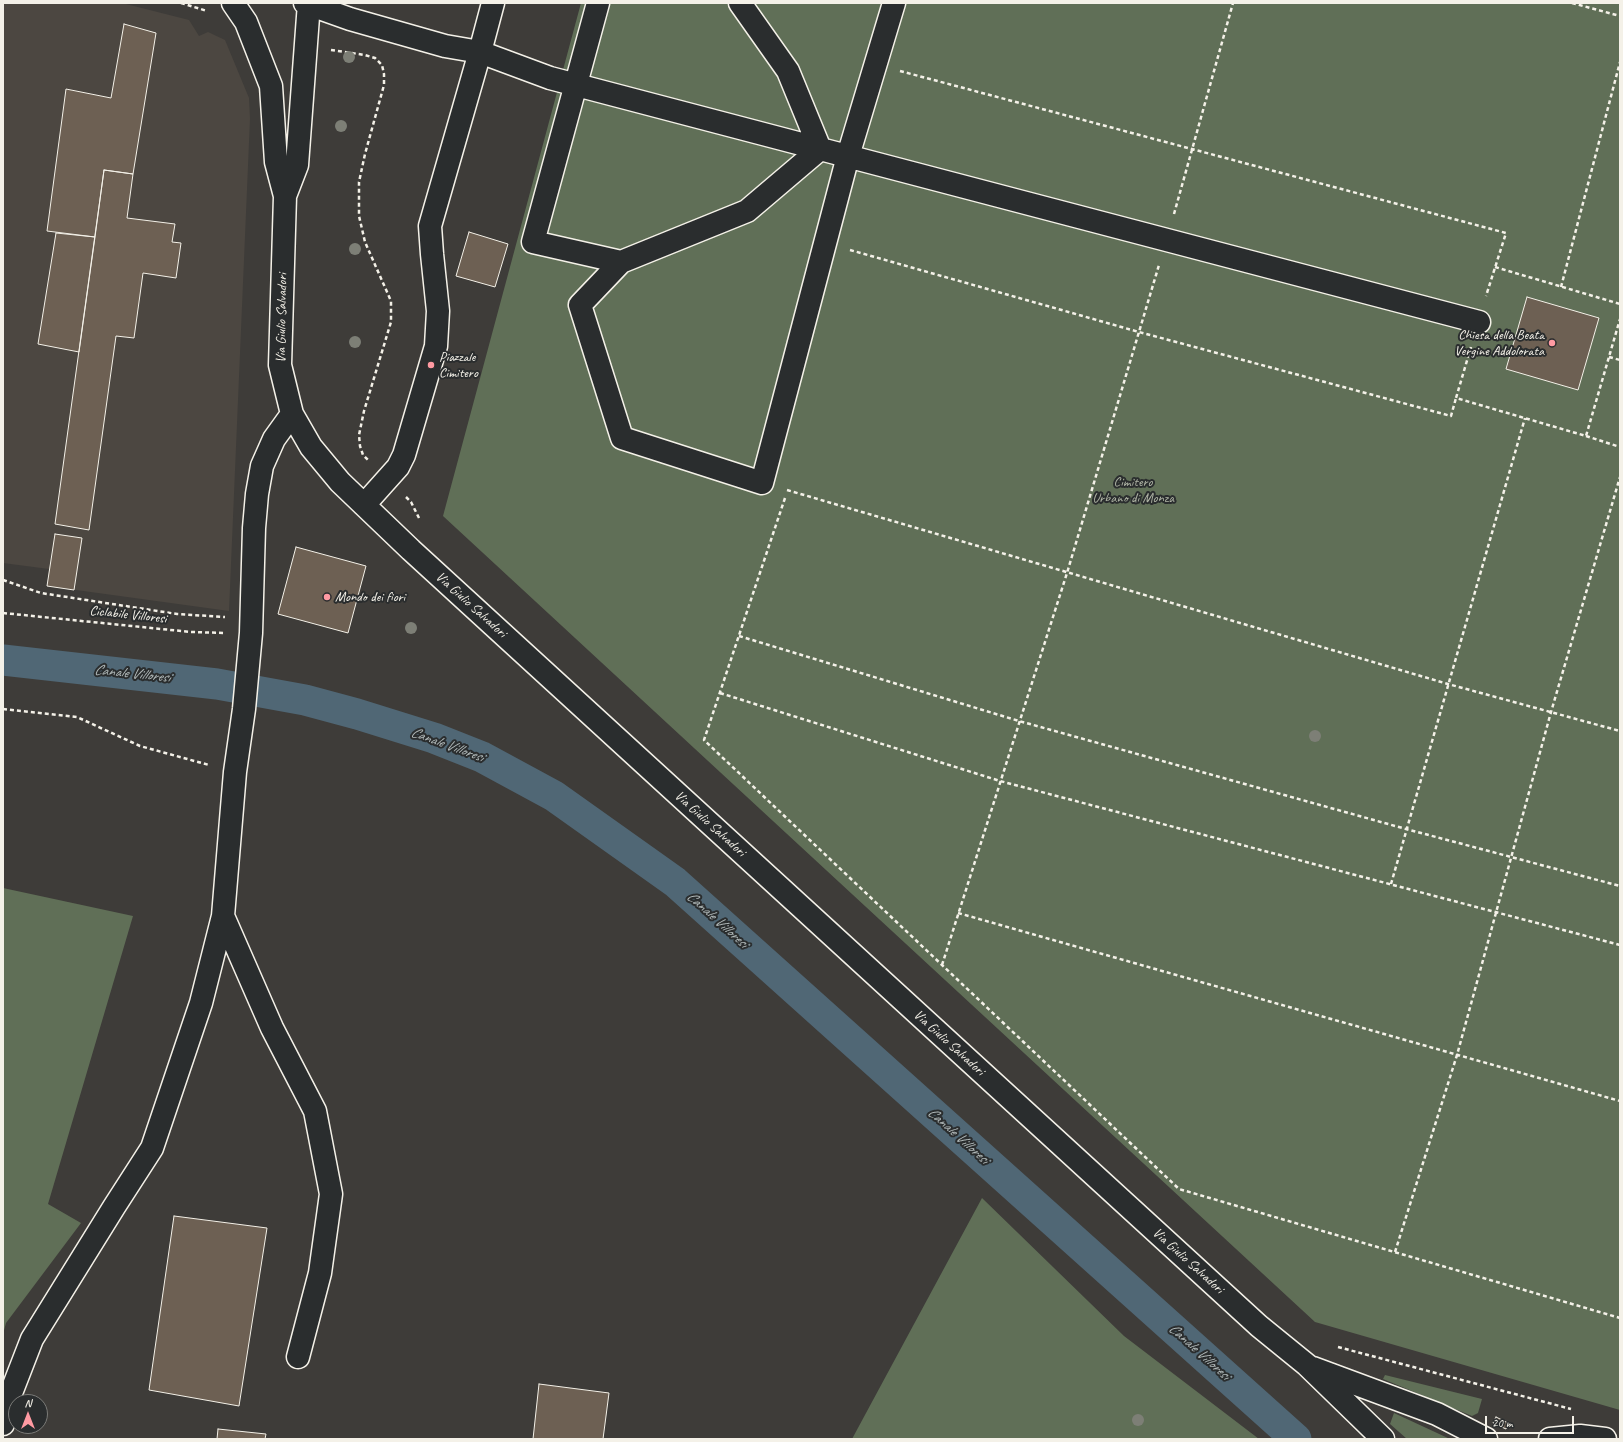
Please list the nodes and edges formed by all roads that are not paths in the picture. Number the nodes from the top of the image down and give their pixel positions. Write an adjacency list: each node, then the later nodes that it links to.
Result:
1 (233, 3): 11 (street, Via Giulio Salvadori)
2 (308, 3): 7 (street); 11 (street, Via Giulio Salvadori)
3 (493, 3): 7 (street)
4 (598, 3): 8 (street)
5 (740, 3): 9 (street)
6 (894, 3): 10 (street)
7 (480, 52): 8 (street); 15 (street)
8 (576, 85): 9 (street); 12 (street)
9 (820, 149): 10 (street); 12 (street)
10 (848, 156): 12 (street); 13 (street)
11 (285, 196): 14 (street, Via Giulio Salvadori)
12 (621, 262)
13 (1479, 322)
14 (292, 414): 15 (street, Via Giulio Salvadori); 16 (street)
15 (364, 505): 18 (street, Via Giulio Salvadori)
16 (223, 916): 17 (street); 19 (street)
17 (298, 1357)
18 (1307, 1366): 20 (street, Via Giulio Salvadori); 21 (street, Via Giulio Salvadori)
19 (3, 1424)
20 (1383, 1439)
21 (1486, 1439)
22 (1550, 1439): 23 (street)
23 (1605, 1439)

